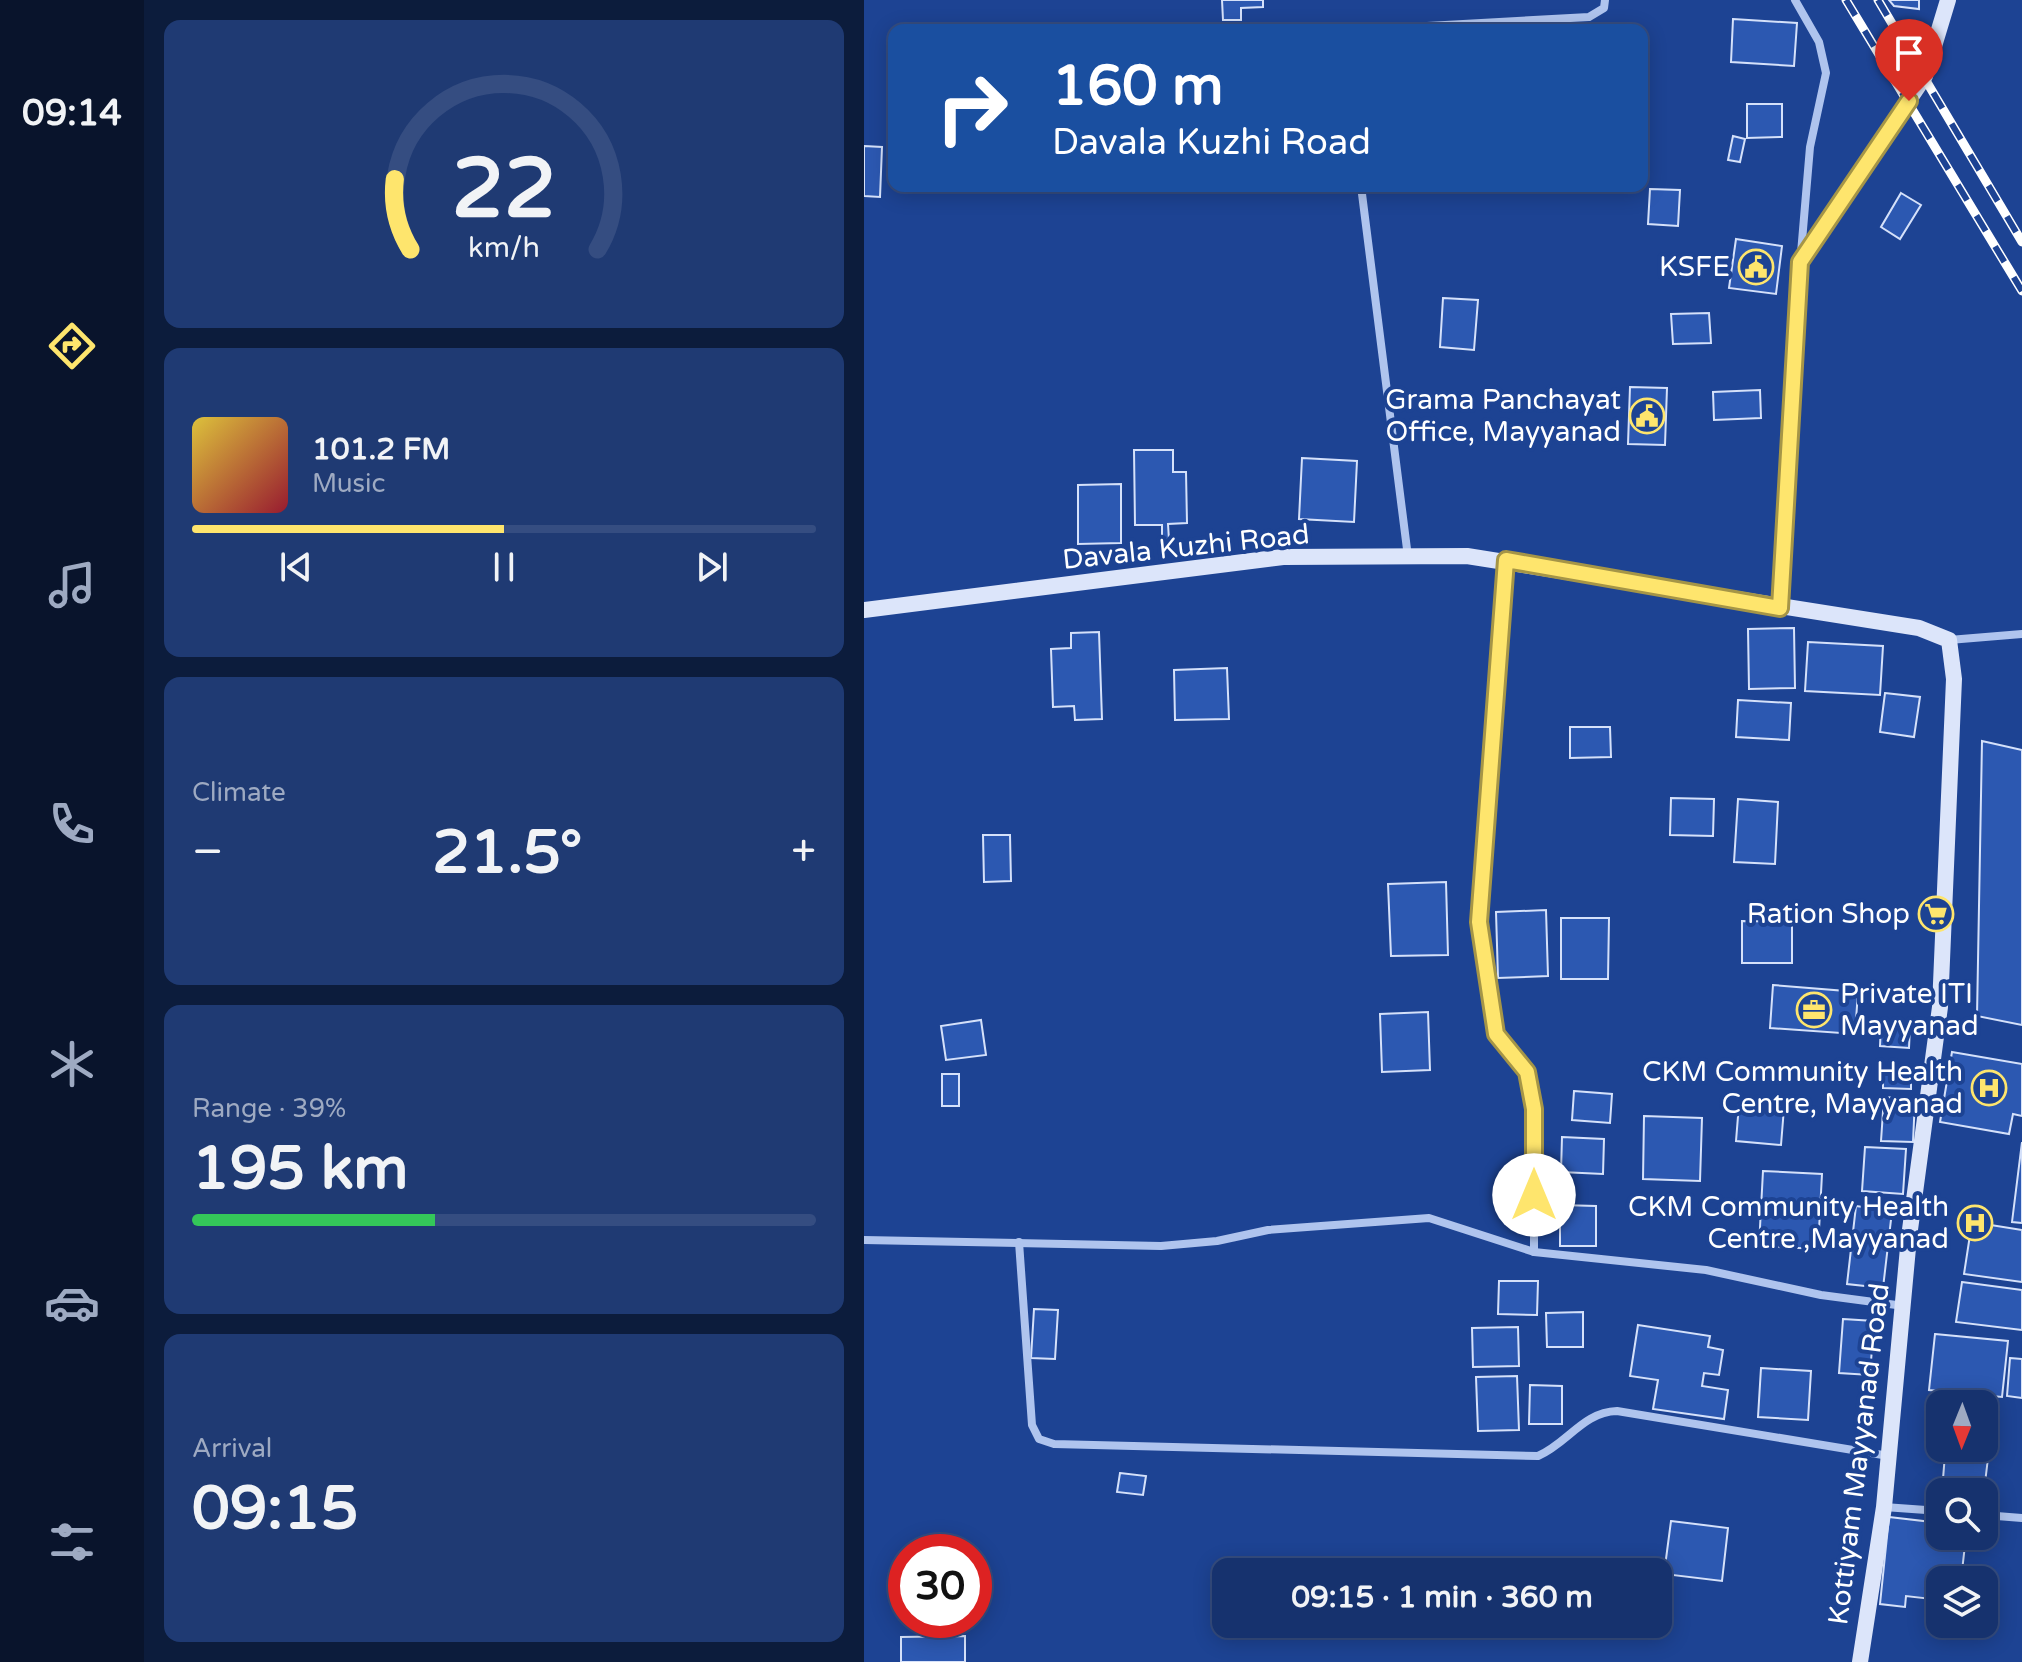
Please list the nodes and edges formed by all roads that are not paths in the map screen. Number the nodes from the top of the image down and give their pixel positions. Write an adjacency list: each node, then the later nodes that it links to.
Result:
1 (1605, 0): 4 (street)
2 (1795, 0): 6 (street)
3 (1948, 0): 6 (street)
4 (1463, 24)
5 (1362, 192): 7 (street)
6 (1800, 262): 9 (street)
7 (1408, 557): 8 (street, Davala Kuzhi Road); 10 (street, Davala Kuzhi Road)
8 (1506, 560): 9 (street, Davala Kuzhi Road); 15 (street)
9 (1780, 608): 12 (street, Davala Kuzhi Road)
10 (864, 610)
11 (2022, 634): 12 (street)
12 (1949, 640): 16 (street, Kottiyam Mayyanad Road)
13 (864, 1240): 14 (street)
14 (1019, 1242): 15 (street); 17 (street)
15 (1534, 1252): 16 (street)
16 (1904, 1307): 17 (street, Kottiyam Mayyanad Road)
17 (1889, 1456): 18 (street, Kottiyam Mayyanad Road)
18 (1884, 1507): 19 (street); 22 (street, Kottiyam Mayyanad Road)
19 (1926, 1510)
20 (1998, 1516): 21 (street)
21 (2022, 1518)
22 (1860, 1662)

